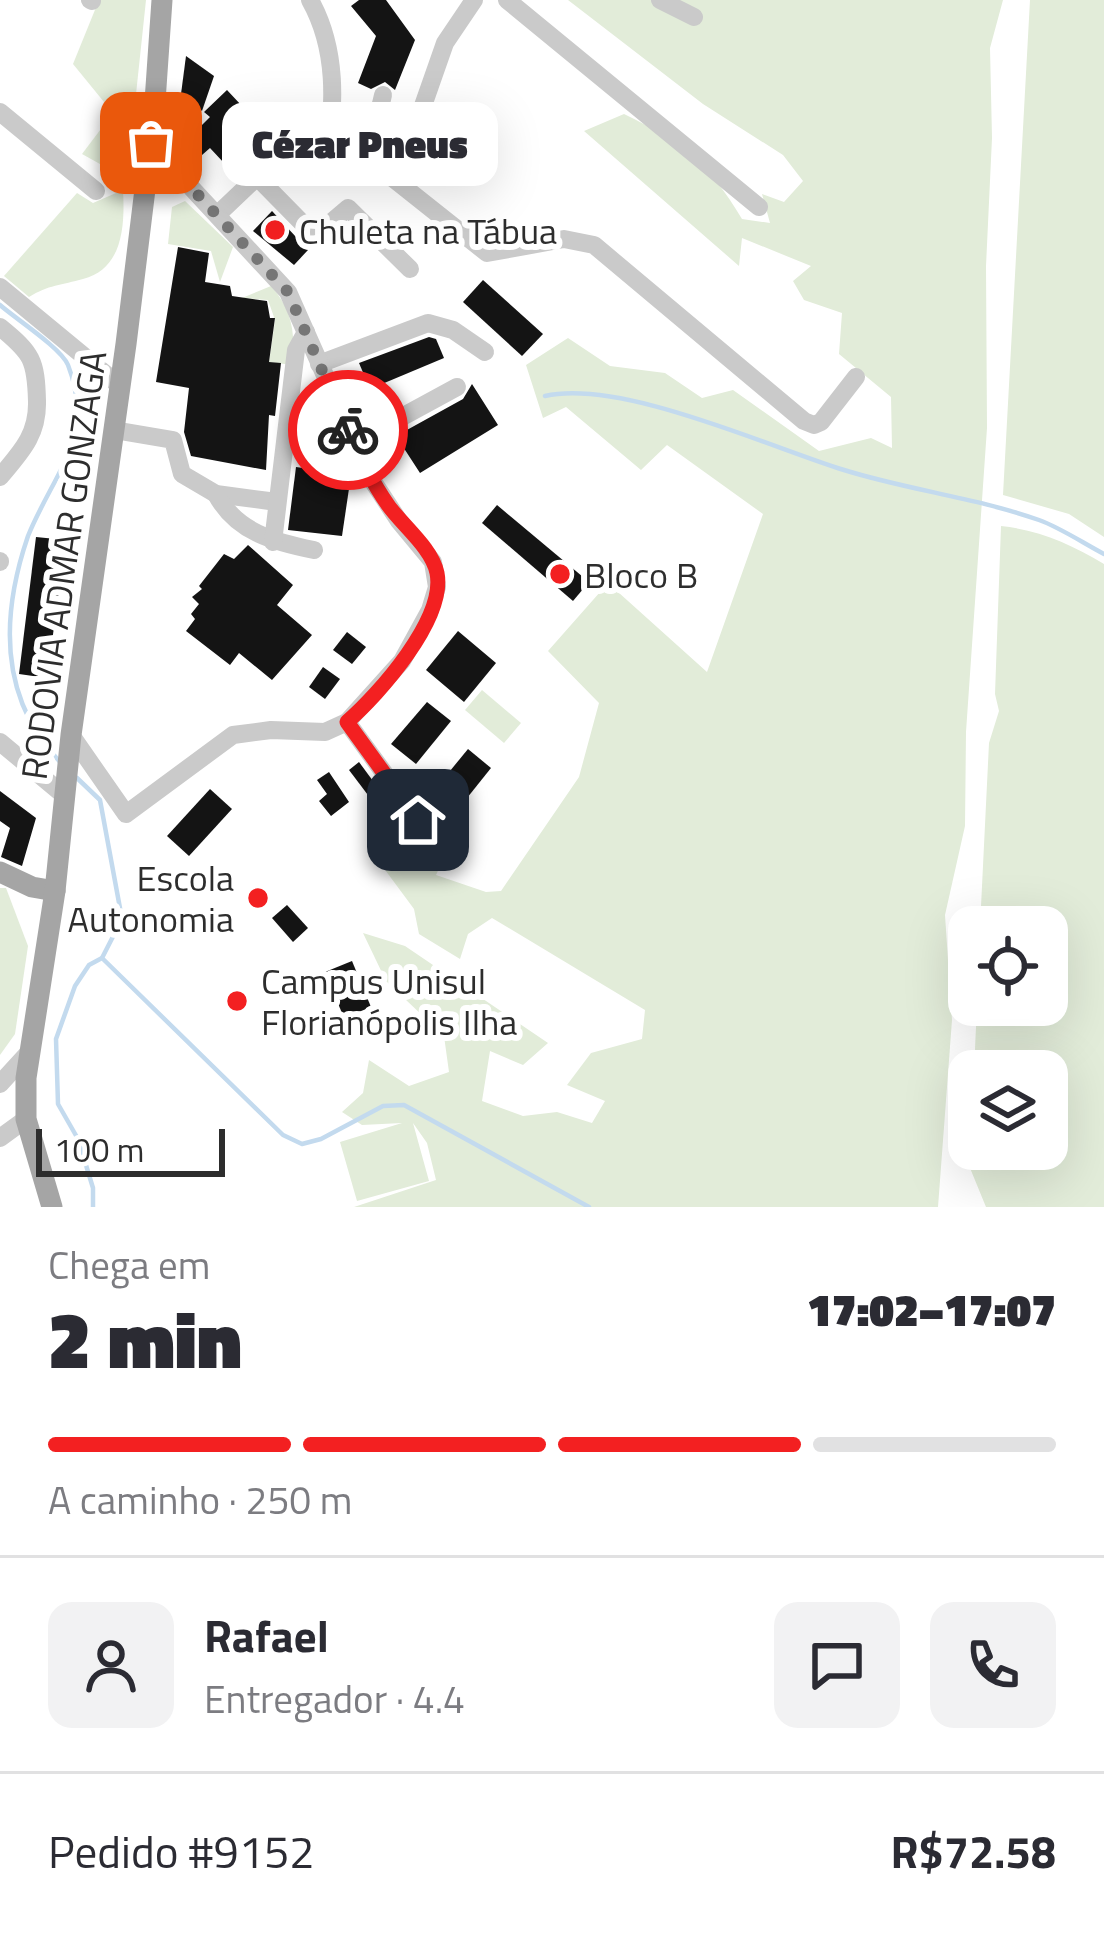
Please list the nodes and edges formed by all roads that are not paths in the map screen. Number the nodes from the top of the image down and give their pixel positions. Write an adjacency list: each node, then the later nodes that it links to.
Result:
1 (162, 0): 11 (main road, RODOVIA ADMAR GONZAGA)
2 (310, 0): 9 (street)
3 (474, 0): 10 (street)
4 (507, 0): 13 (street)
5 (660, 0): 6 (street)
6 (694, 17)
7 (382, 95): 9 (street)
8 (0, 112): 12 (street)
9 (331, 131): 21 (street)
10 (437, 148)
11 (147, 170): 14 (street); 22 (main road, RODOVIA ADMAR GONZAGA)
12 (96, 191)
13 (760, 207)
14 (218, 214): 15 (street); 18 (street)
15 (410, 269)
16 (0, 287): 22 (street)
17 (0, 327): 26 (street)
18 (306, 332): 20 (street); 28 (street)
19 (485, 352): 20 (street)
20 (319, 364): 25 (street)
21 (856, 376)
22 (121, 386): 24 (main road, RODOVIA ADMAR GONZAGA)
23 (457, 387): 25 (street)
24 (114, 430): 27 (street); 33 (main road, RODOVIA ADMAR GONZAGA)
25 (354, 443): 31 (street)
26 (0, 477)
27 (216, 494): 28 (street); 29 (street)
28 (277, 502): 29 (street)
29 (273, 542): 30 (street)
30 (314, 550)
31 (347, 722): 33 (street); 35 (street)
32 (0, 742): 34 (street)
33 (70, 753): 34 (main road, RODOVIA ADMAR GONZAGA)
34 (65, 796): 37 (main road, RODOVIA ADMAR GONZAGA)
35 (418, 820)
36 (0, 872): 37 (main road)
37 (55, 891): 38 (main road, RODOVIA ADMAR GONZAGA)
38 (30, 1051): 39 (street); 40 (main road, RODOVIA ADMAR GONZAGA)
39 (0, 1084)
40 (26, 1119): 41 (street); 42 (main road, RODOVIA ADMAR GONZAGA)
41 (0, 1138)
42 (52, 1207)

